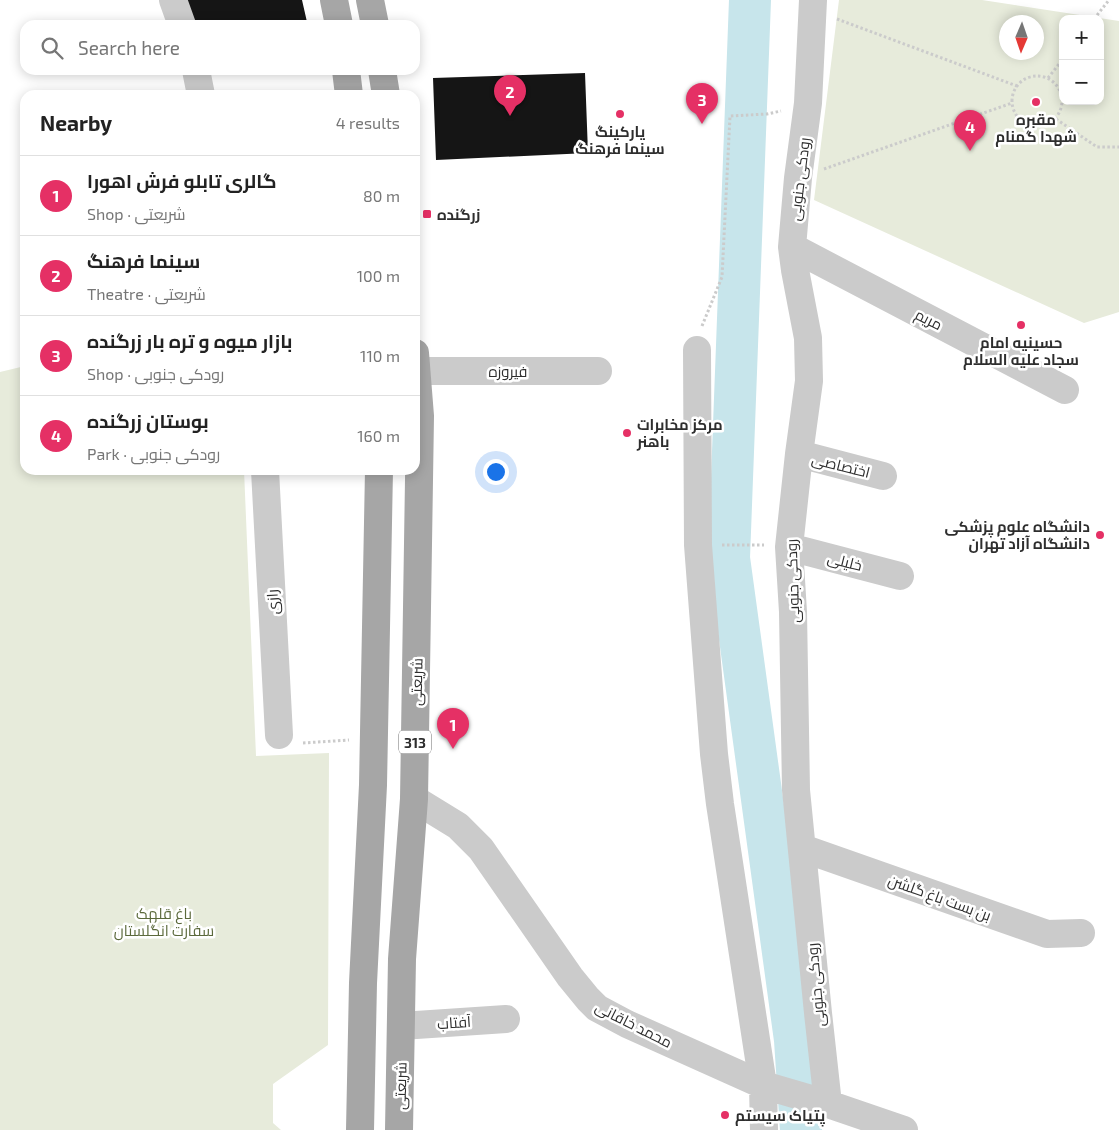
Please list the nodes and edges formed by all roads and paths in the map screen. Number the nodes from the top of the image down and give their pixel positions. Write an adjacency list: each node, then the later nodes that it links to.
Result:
1 (173, 0): 7 (street)
2 (334, 0): 8 (main road)
3 (370, 0): 9 (main road)
4 (1109, 0): 6 (path)
5 (813, 5): 15 (path); 23 (street, رودکی جنوبی)
6 (1097, 15)
7 (180, 20)
8 (339, 20)
9 (374, 20)
10 (1062, 60): 14 (path)
11 (197, 75): 16 (street)
12 (347, 75): 17 (main road)
13 (383, 75): 18 (main road)
14 (1048, 78): 15 (path); 21 (path)
15 (1017, 86): 19 (path)
16 (200, 90)
17 (348, 90)
18 (385, 90)
19 (1012, 103): 21 (path); 23 (path)
20 (767, 114): 25 (path)
21 (1056, 119): 22 (path)
22 (1119, 147)
23 (798, 178): 24 (street, رودکی جنوبی)
24 (792, 248): 28 (street, مریم); 30 (street, رودکی جنوبی)
25 (697, 350): 47 (street)
26 (420, 362): 27 (street, فیروزه)
27 (598, 371)
28 (1065, 390)
29 (420, 416): 34 (main road, شریعتی / 313)
30 (798, 454): 35 (street, اختصاصی); 37 (street, رودکی جنوبی)
31 (265, 475): 39 (street, رازی)
32 (379, 475): 40 (main road)
33 (420, 475): 42 (main road, شریعتی / 313)
34 (420, 475)
35 (883, 476)
36 (720, 545): 37 (path)
37 (778, 546): 38 (street, خلیلی); 43 (street, رودکی جنوبی)
38 (900, 576)
39 (279, 735): 40 (path)
40 (374, 738): 41 (main road)
41 (373, 785): 42 (main road); 50 (main road)
42 (414, 799): 46 (main road, شریعتی / 313); 47 (street, محمد خاقانی)
43 (802, 848): 44 (street, بن بست باغ گلشن); 48 (street, رودکی جنوبی)
44 (1081, 932)
45 (506, 1019): 46 (street, آفتاب)
46 (401, 1026): 51 (main road, شریعتی / 313)
47 (763, 1085): 48 (street, محمد خاقانی); 52 (street)
48 (828, 1104): 49 (street, محمد خاقانی)
49 (863, 1123): 53 (street, محمد خاقانی)
50 (360, 1130)
51 (399, 1130)
52 (764, 1130)
53 (904, 1130)

